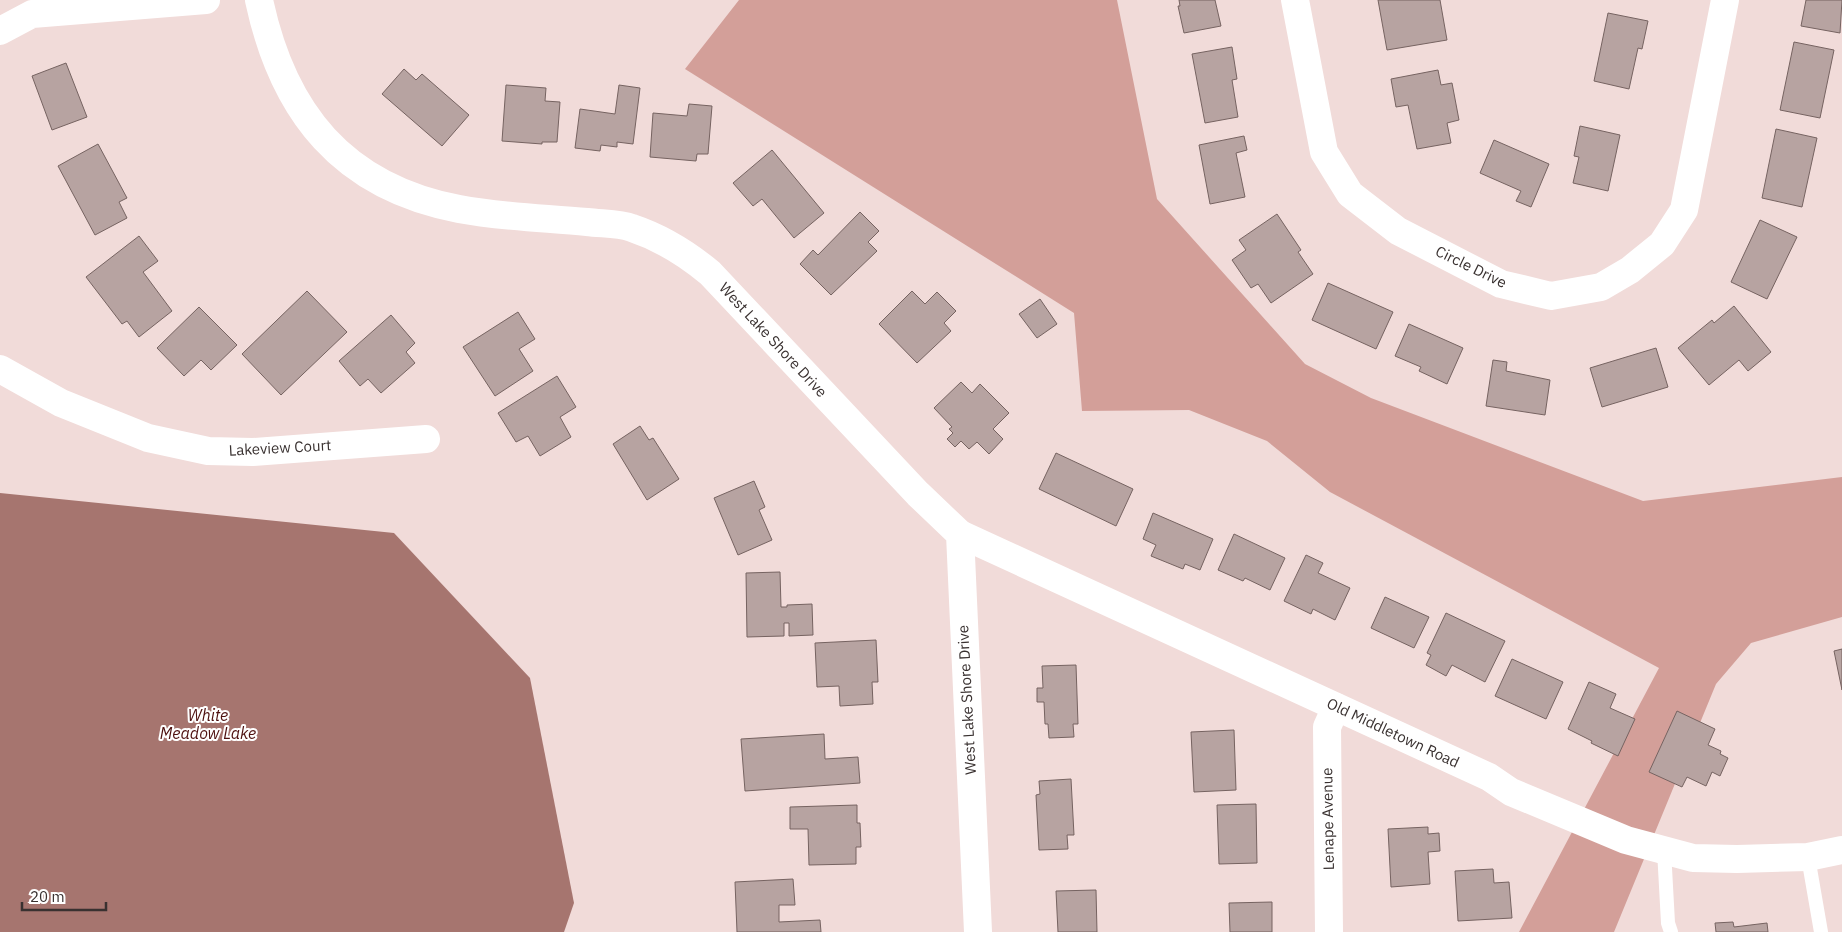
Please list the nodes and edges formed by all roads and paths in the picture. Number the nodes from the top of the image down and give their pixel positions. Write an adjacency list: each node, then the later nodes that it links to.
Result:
1 (206, 0): 5 (street)
2 (259, 0): 8 (street, West Lake Shore Drive)
3 (1295, 0): 4 (street, Circle Drive)
4 (1725, 0)
5 (0, 31)
6 (0, 369): 7 (street, Lakeview Court)
7 (426, 439)
8 (960, 534): 9 (street, Old Middletown Road); 13 (street, West Lake Shore Drive)
9 (1336, 707): 10 (street, Old Middletown Road); 14 (street, Lenape Avenue)
10 (1664, 850): 12 (street, Old Middletown Road); 15 (lane)
11 (1842, 850): 12 (street, Old Middletown Road)
12 (1808, 857): 16 (lane)
13 (978, 932)
14 (1329, 932)
15 (1671, 932)
16 (1821, 932)

